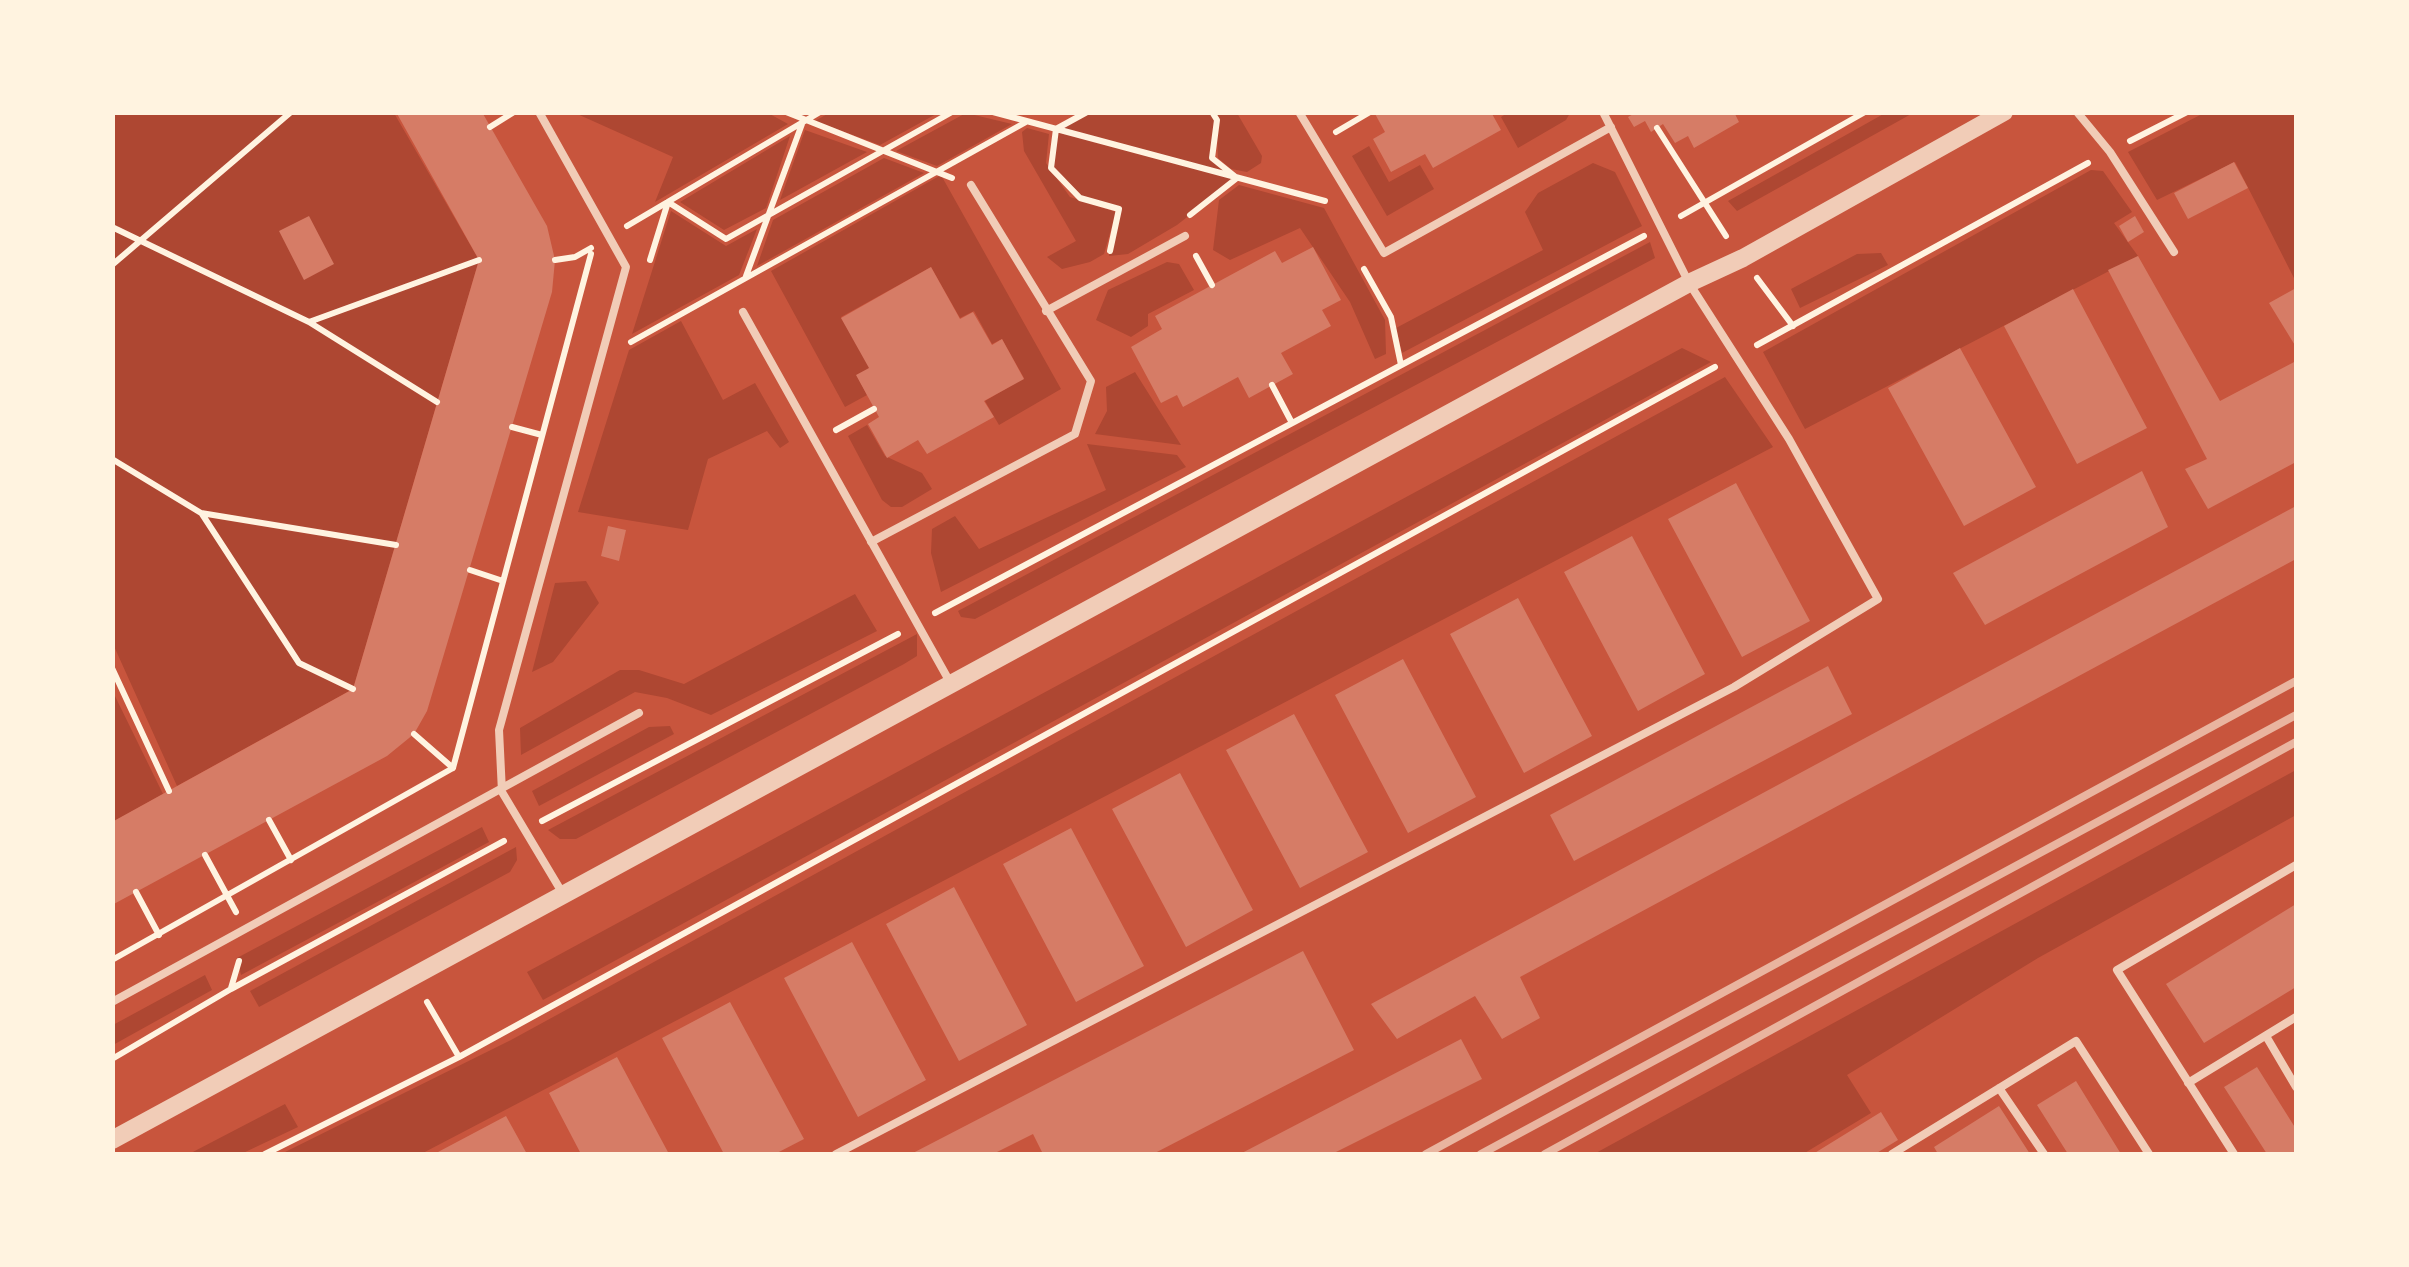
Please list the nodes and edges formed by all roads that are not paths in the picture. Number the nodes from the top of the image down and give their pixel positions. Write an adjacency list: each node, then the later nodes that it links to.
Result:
1 (539, 112): 16 (lane)
2 (1299, 112): 6 (lane)
3 (1603, 112): 6 (lane)
4 (2004, 112): 10 (street)
5 (2077, 112): 9 (lane)
6 (1610, 127): 10 (lane)
7 (972, 185): 11 (lane)
8 (1184, 236): 11 (lane)
9 (2174, 252)
10 (1689, 282): 14 (street); 27 (lane)
11 (1046, 311): 13 (lane)
12 (743, 312): 13 (lane)
13 (871, 542): 14 (lane)
14 (951, 684): 18 (street)
15 (639, 714): 16 (lane)
16 (502, 792): 18 (lane); 19 (lane)
17 (2296, 865): 22 (lane)
18 (563, 894): 25 (street)
19 (112, 1002)
20 (2296, 1017): 21 (lane)
21 (2266, 1036): 22 (lane); 23 (lane)
22 (2188, 1083): 32 (lane)
23 (2296, 1087)
24 (1999, 1088): 26 (lane); 30 (lane); 31 (lane)
25 (112, 1140)
26 (1912, 1142): 28 (lane); 29 (lane)
27 (836, 1154)
28 (1892, 1154)
29 (1920, 1154)
30 (2044, 1154)
31 (2149, 1154)
32 (2234, 1154)

